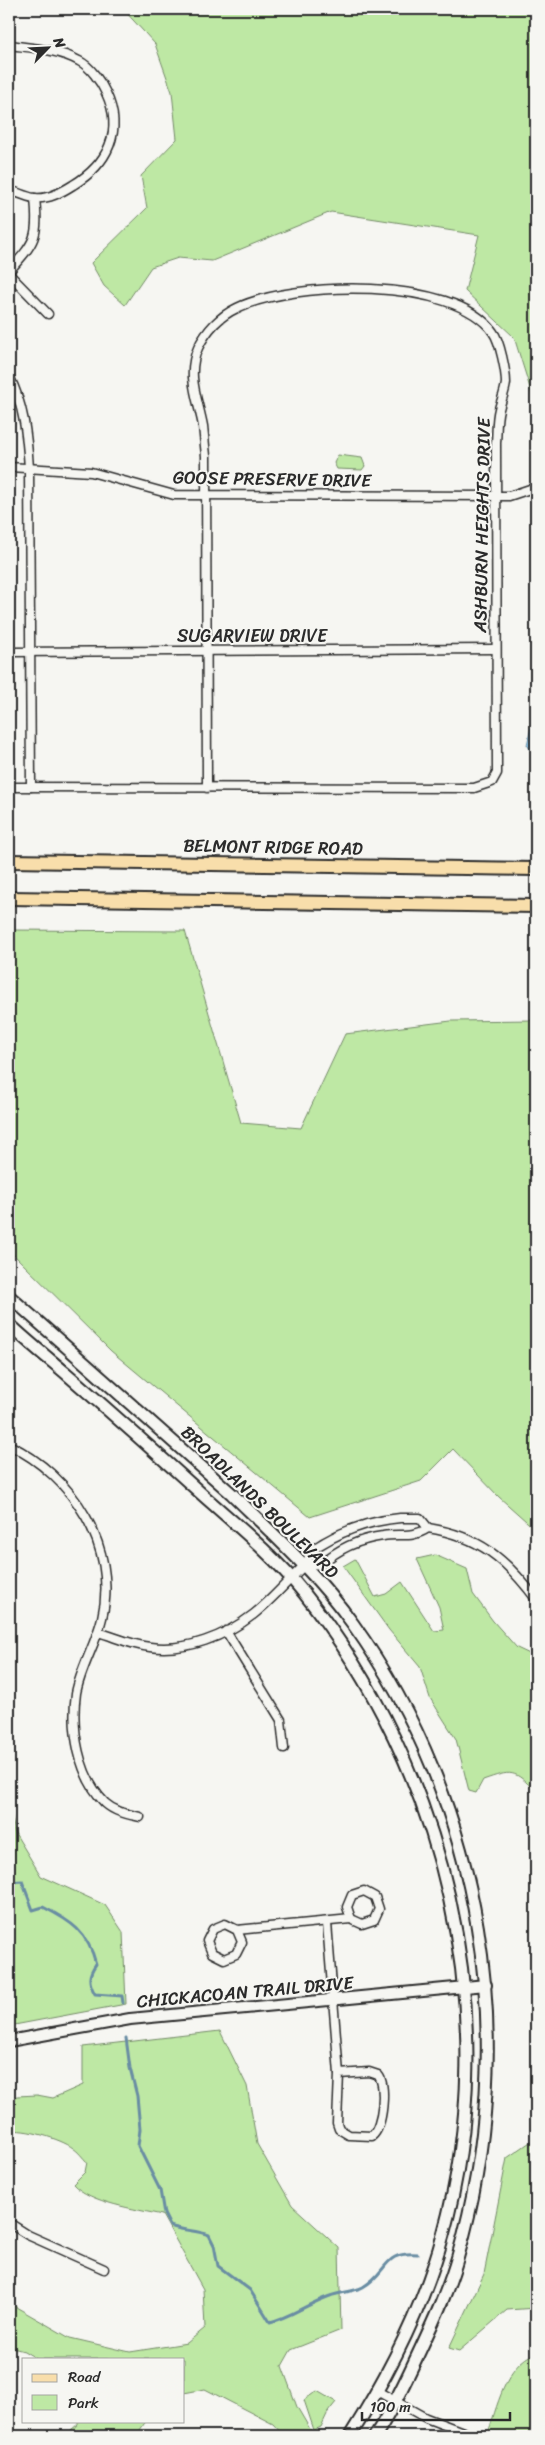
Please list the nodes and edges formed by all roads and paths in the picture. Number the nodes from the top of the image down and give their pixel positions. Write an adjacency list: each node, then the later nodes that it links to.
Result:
1 (9, 45): 3 (street)
2 (9, 190): 3 (street)
3 (35, 198): 4 (street)
4 (9, 272): 5 (street)
5 (48, 314)
6 (9, 376): 8 (street)
7 (9, 467): 8 (street, GOOSE PRESERVE DRIVE)
8 (30, 468): 10 (street, GOOSE PRESERVE DRIVE); 15 (street)
9 (536, 487): 11 (street, GOOSE PRESERVE DRIVE)
10 (207, 495): 11 (street, GOOSE PRESERVE DRIVE); 11 (street, ASHBURN HEIGHTS DRIVE); 13 (street, ASHBURN HEIGHTS DRIVE)
11 (495, 496): 12 (street, ASHBURN HEIGHTS DRIVE)
12 (495, 650): 13 (street, SUGARVIEW DRIVE); 18 (street, ASHBURN HEIGHTS DRIVE)
13 (208, 651): 15 (street, SUGARVIEW DRIVE); 18 (street, ASHBURN HEIGHTS DRIVE)
14 (9, 652): 15 (street, SUGARVIEW DRIVE)
15 (31, 652): 17 (street)
16 (9, 787): 17 (street, ASHBURN HEIGHTS DRIVE)
17 (30, 788): 18 (street, ASHBURN HEIGHTS DRIVE)
18 (207, 788)
19 (9, 861): 20 (main road, BELMONT RIDGE ROAD)
20 (536, 870)
21 (9, 898): 22 (main road)
22 (536, 906)
23 (9, 1296): 27 (main road, BROADLANDS BOULEVARD)
24 (9, 1324): 28 (main road, BROADLANDS BOULEVARD)
25 (9, 1445): 31 (street)
26 (428, 1528): 27 (street); 27 (street); 29 (street)
27 (306, 1564): 28 (street); 37 (main road, BROADLANDS BOULEVARD)
28 (291, 1578): 30 (street); 38 (main road, BROADLANDS BOULEVARD)
29 (536, 1598)
30 (226, 1631): 31 (street); 32 (street)
31 (98, 1632): 33 (street)
32 (284, 1748)
33 (140, 1817)
34 (351, 1919): 34 (street); 35 (street)
35 (327, 1922): 36 (street); 39 (street)
36 (237, 1930): 36 (street)
37 (486, 1985): 38 (street, CHICKACOAN TRAIL DRIVE); 45 (main road, BROADLANDS BOULEVARD)
38 (464, 1988): 39 (street, CHICKACOAN TRAIL DRIVE); 44 (main road, BROADLANDS BOULEVARD)
39 (333, 2000): 40 (street, CHICKACOAN TRAIL DRIVE); 41 (street)
40 (9, 2041)
41 (339, 2074): 41 (street)
42 (9, 2223): 43 (street)
43 (104, 2270)
44 (377, 2391): 45 (street); 47 (main road, BROADLANDS BOULEVARD)
45 (395, 2402): 46 (street); 48 (main road, BROADLANDS BOULEVARD)
46 (467, 2435)
47 (350, 2436)
48 (376, 2436)

